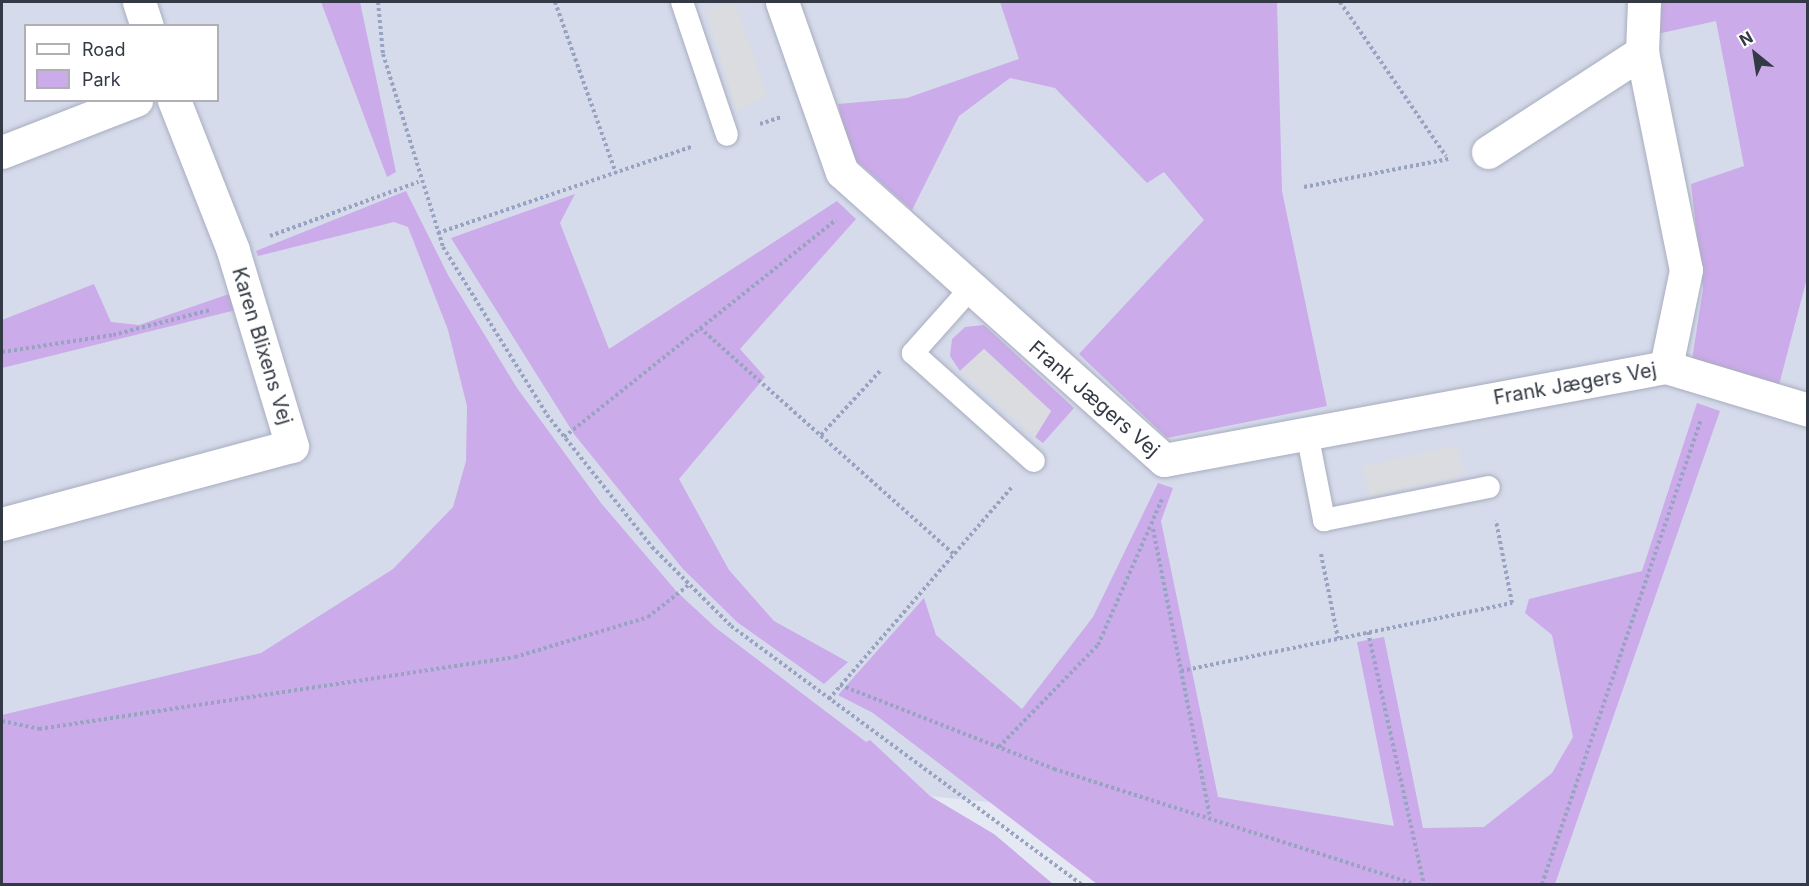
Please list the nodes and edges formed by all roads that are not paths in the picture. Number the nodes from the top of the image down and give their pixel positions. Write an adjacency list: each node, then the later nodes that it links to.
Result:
1 (139, 2): 5 (street)
2 (682, 2): 9 (lane)
3 (782, 2): 12 (street, Frank Jægers Vej)
4 (1644, 2): 6 (street, Frank Jægers Vej)
5 (146, 24)
6 (1642, 52): 11 (street); 13 (street, Frank Jægers Vej)
7 (131, 102): 10 (street)
8 (175, 102): 18 (street, Karen Blixens Vej)
9 (727, 135)
10 (2, 152)
11 (1488, 152)
12 (970, 289): 15 (street, Frank Jægers Vej); 16 (lane)
13 (1666, 367): 14 (street, Frank Jægers Vej); 15 (street, Frank Jægers Vej)
14 (1808, 410)
15 (1307, 433): 17 (lane)
16 (1034, 461)
17 (1489, 488)
18 (2, 524)

